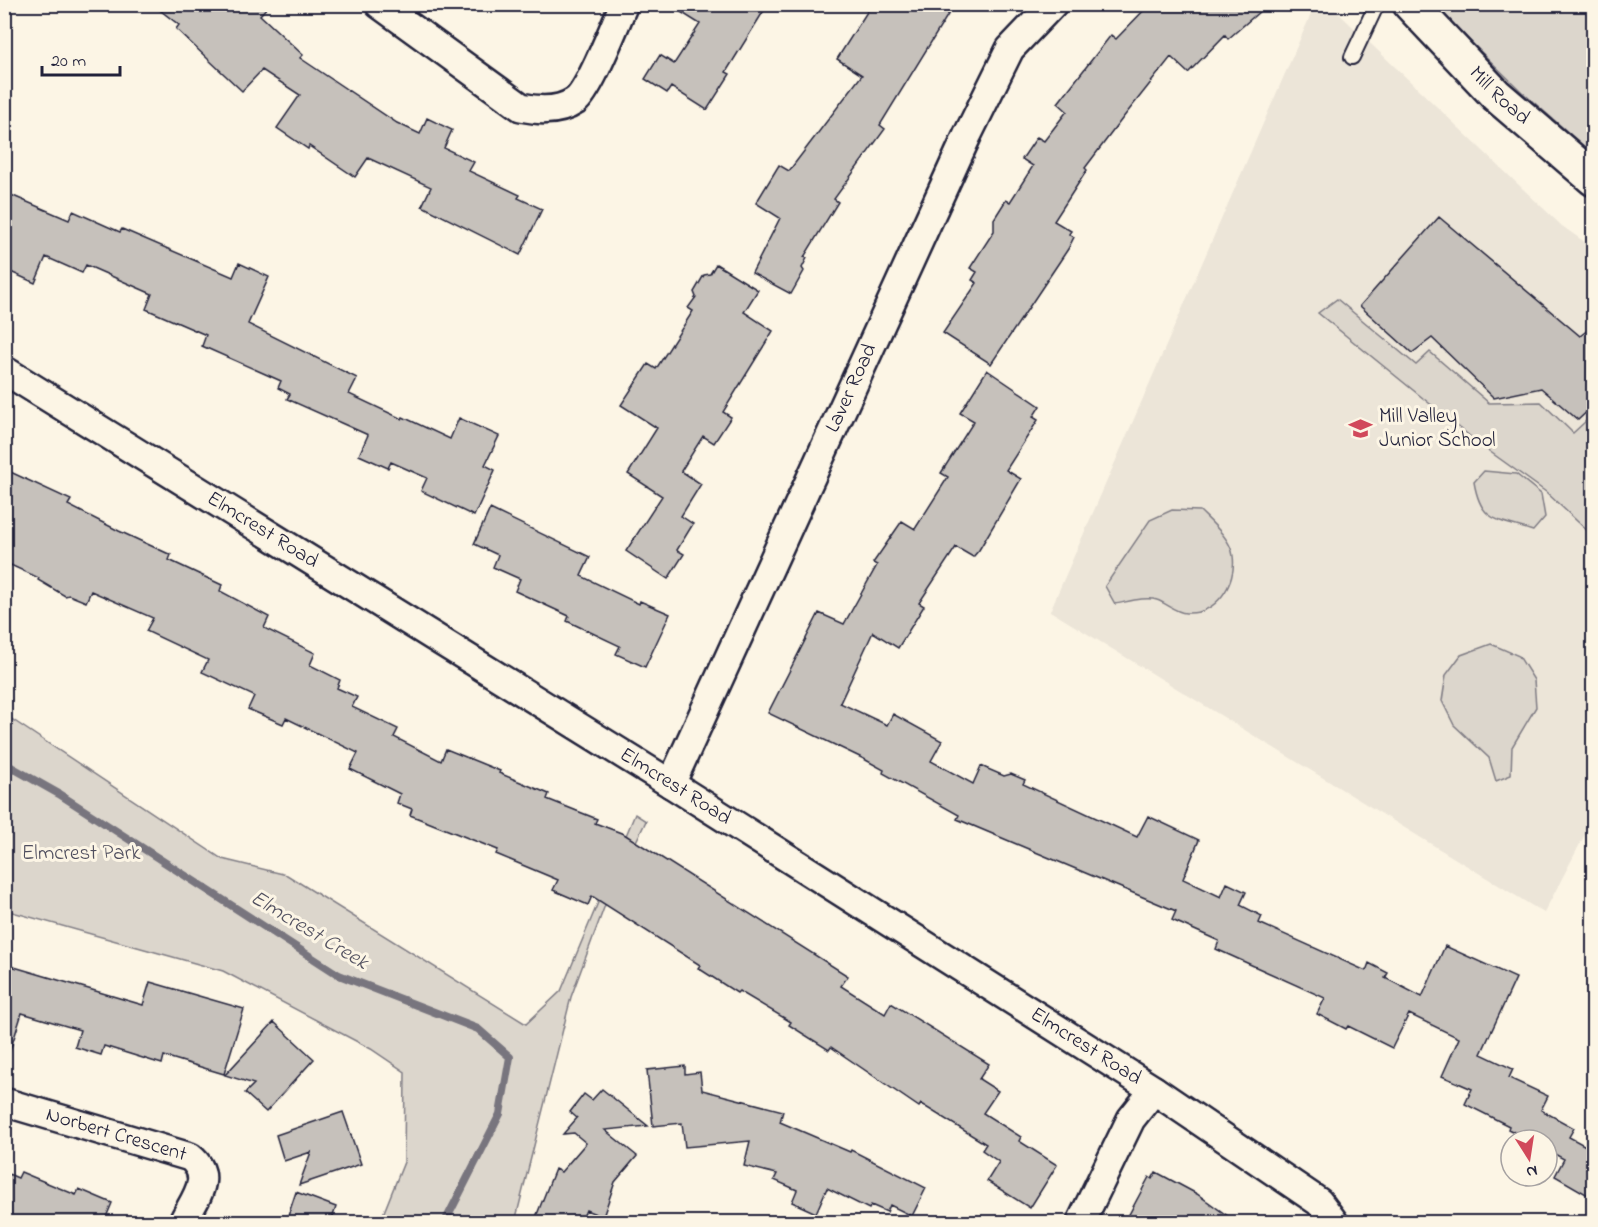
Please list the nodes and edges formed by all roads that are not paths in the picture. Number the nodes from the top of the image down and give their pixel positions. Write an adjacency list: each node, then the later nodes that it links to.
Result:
1 (379, 4): 2 (street)
2 (624, 4)
3 (1053, 4): 9 (street, Laver Road)
4 (1377, 4): 6 (lane)
5 (1410, 4): 7 (street, Mill Road)
6 (1352, 57)
7 (1593, 179)
8 (4, 370): 9 (street, Elmcrest Road)
9 (671, 784): 10 (street, Elmcrest Road)
10 (1154, 1090): 13 (street); 14 (street, Elmcrest Road)
11 (4, 1102): 12 (street, Norbert Crescent)
12 (183, 1222)
13 (1081, 1222)
14 (1334, 1222)

